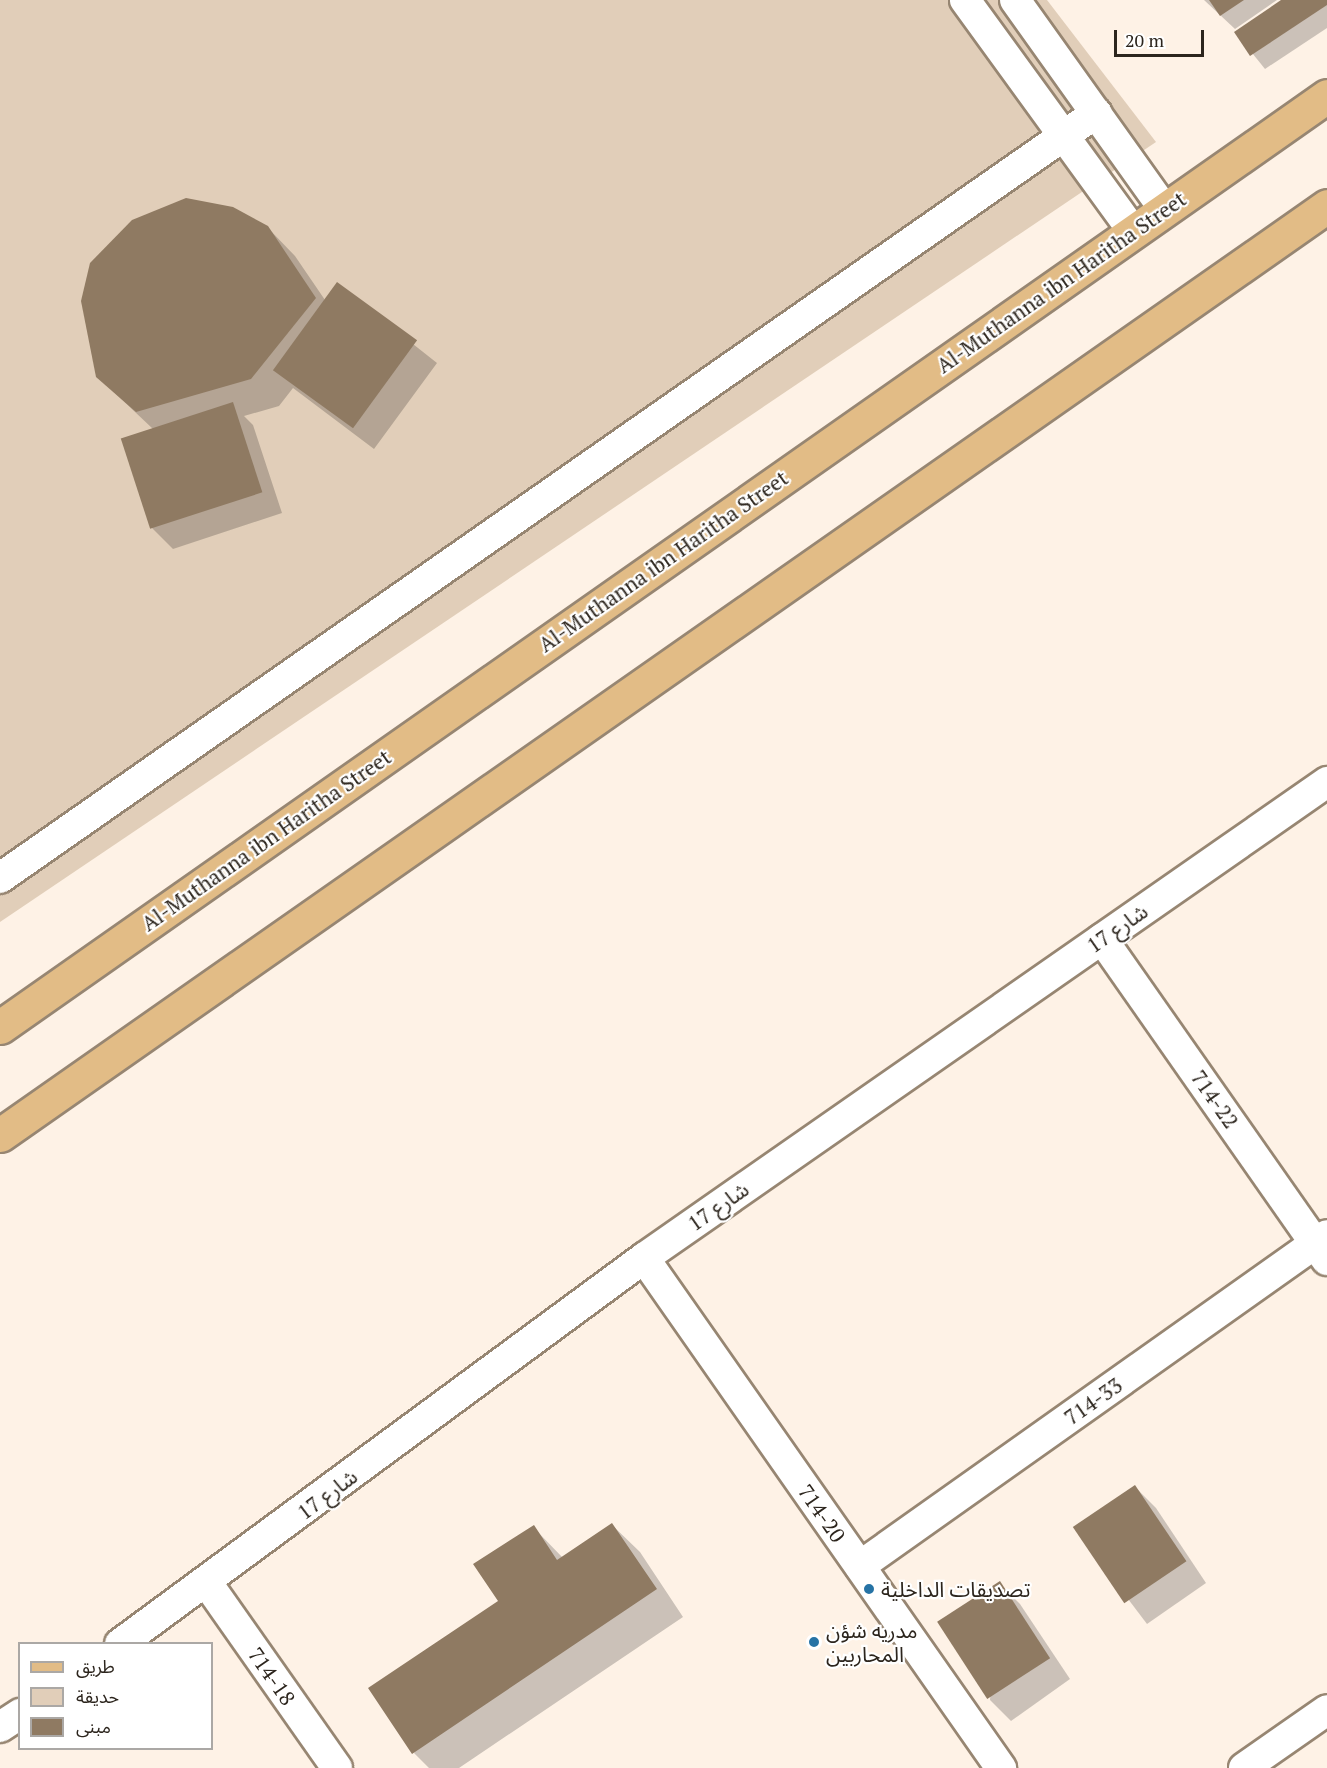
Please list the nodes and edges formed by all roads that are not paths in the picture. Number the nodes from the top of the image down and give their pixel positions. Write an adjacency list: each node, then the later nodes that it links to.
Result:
1 (965, 0): 6 (street)
2 (1015, 0): 5 (street)
3 (1327, 76): 7 (main road)
4 (1327, 96): 7 (main road, Al-Muthanna ibn Haritha Street)
5 (1096, 113): 6 (street); 9 (street)
6 (1064, 135): 11 (street); 14 (street)
7 (1245, 153): 9 (main road, Al-Muthanna ibn Haritha Street)
8 (1327, 206): 12 (main road)
9 (1164, 209): 11 (main road, Al-Muthanna ibn Haritha Street)
10 (1327, 222): 12 (main road)
11 (1133, 231): 16 (main road, Al-Muthanna ibn Haritha Street)
12 (1240, 266): 17 (main road)
13 (1327, 782): 15 (street, شارع 17)
14 (0, 878)
15 (1102, 939): 18 (street, 714-22); 19 (street, شارع 17)
16 (0, 1027)
17 (0, 1135)
18 (1323, 1246): 20 (street, 714-33)
19 (644, 1258): 20 (street, 714-20); 21 (street, شارع 17)
20 (860, 1566): 27 (street, 714-20)
21 (207, 1583): 22 (street, شارع 17); 26 (street, 714-18)
22 (123, 1642)
23 (1327, 1710): 28 (street)
24 (18, 1715): 25 (street)
25 (0, 1727)
26 (337, 1768)
27 (1001, 1768)
28 (1245, 1768)

